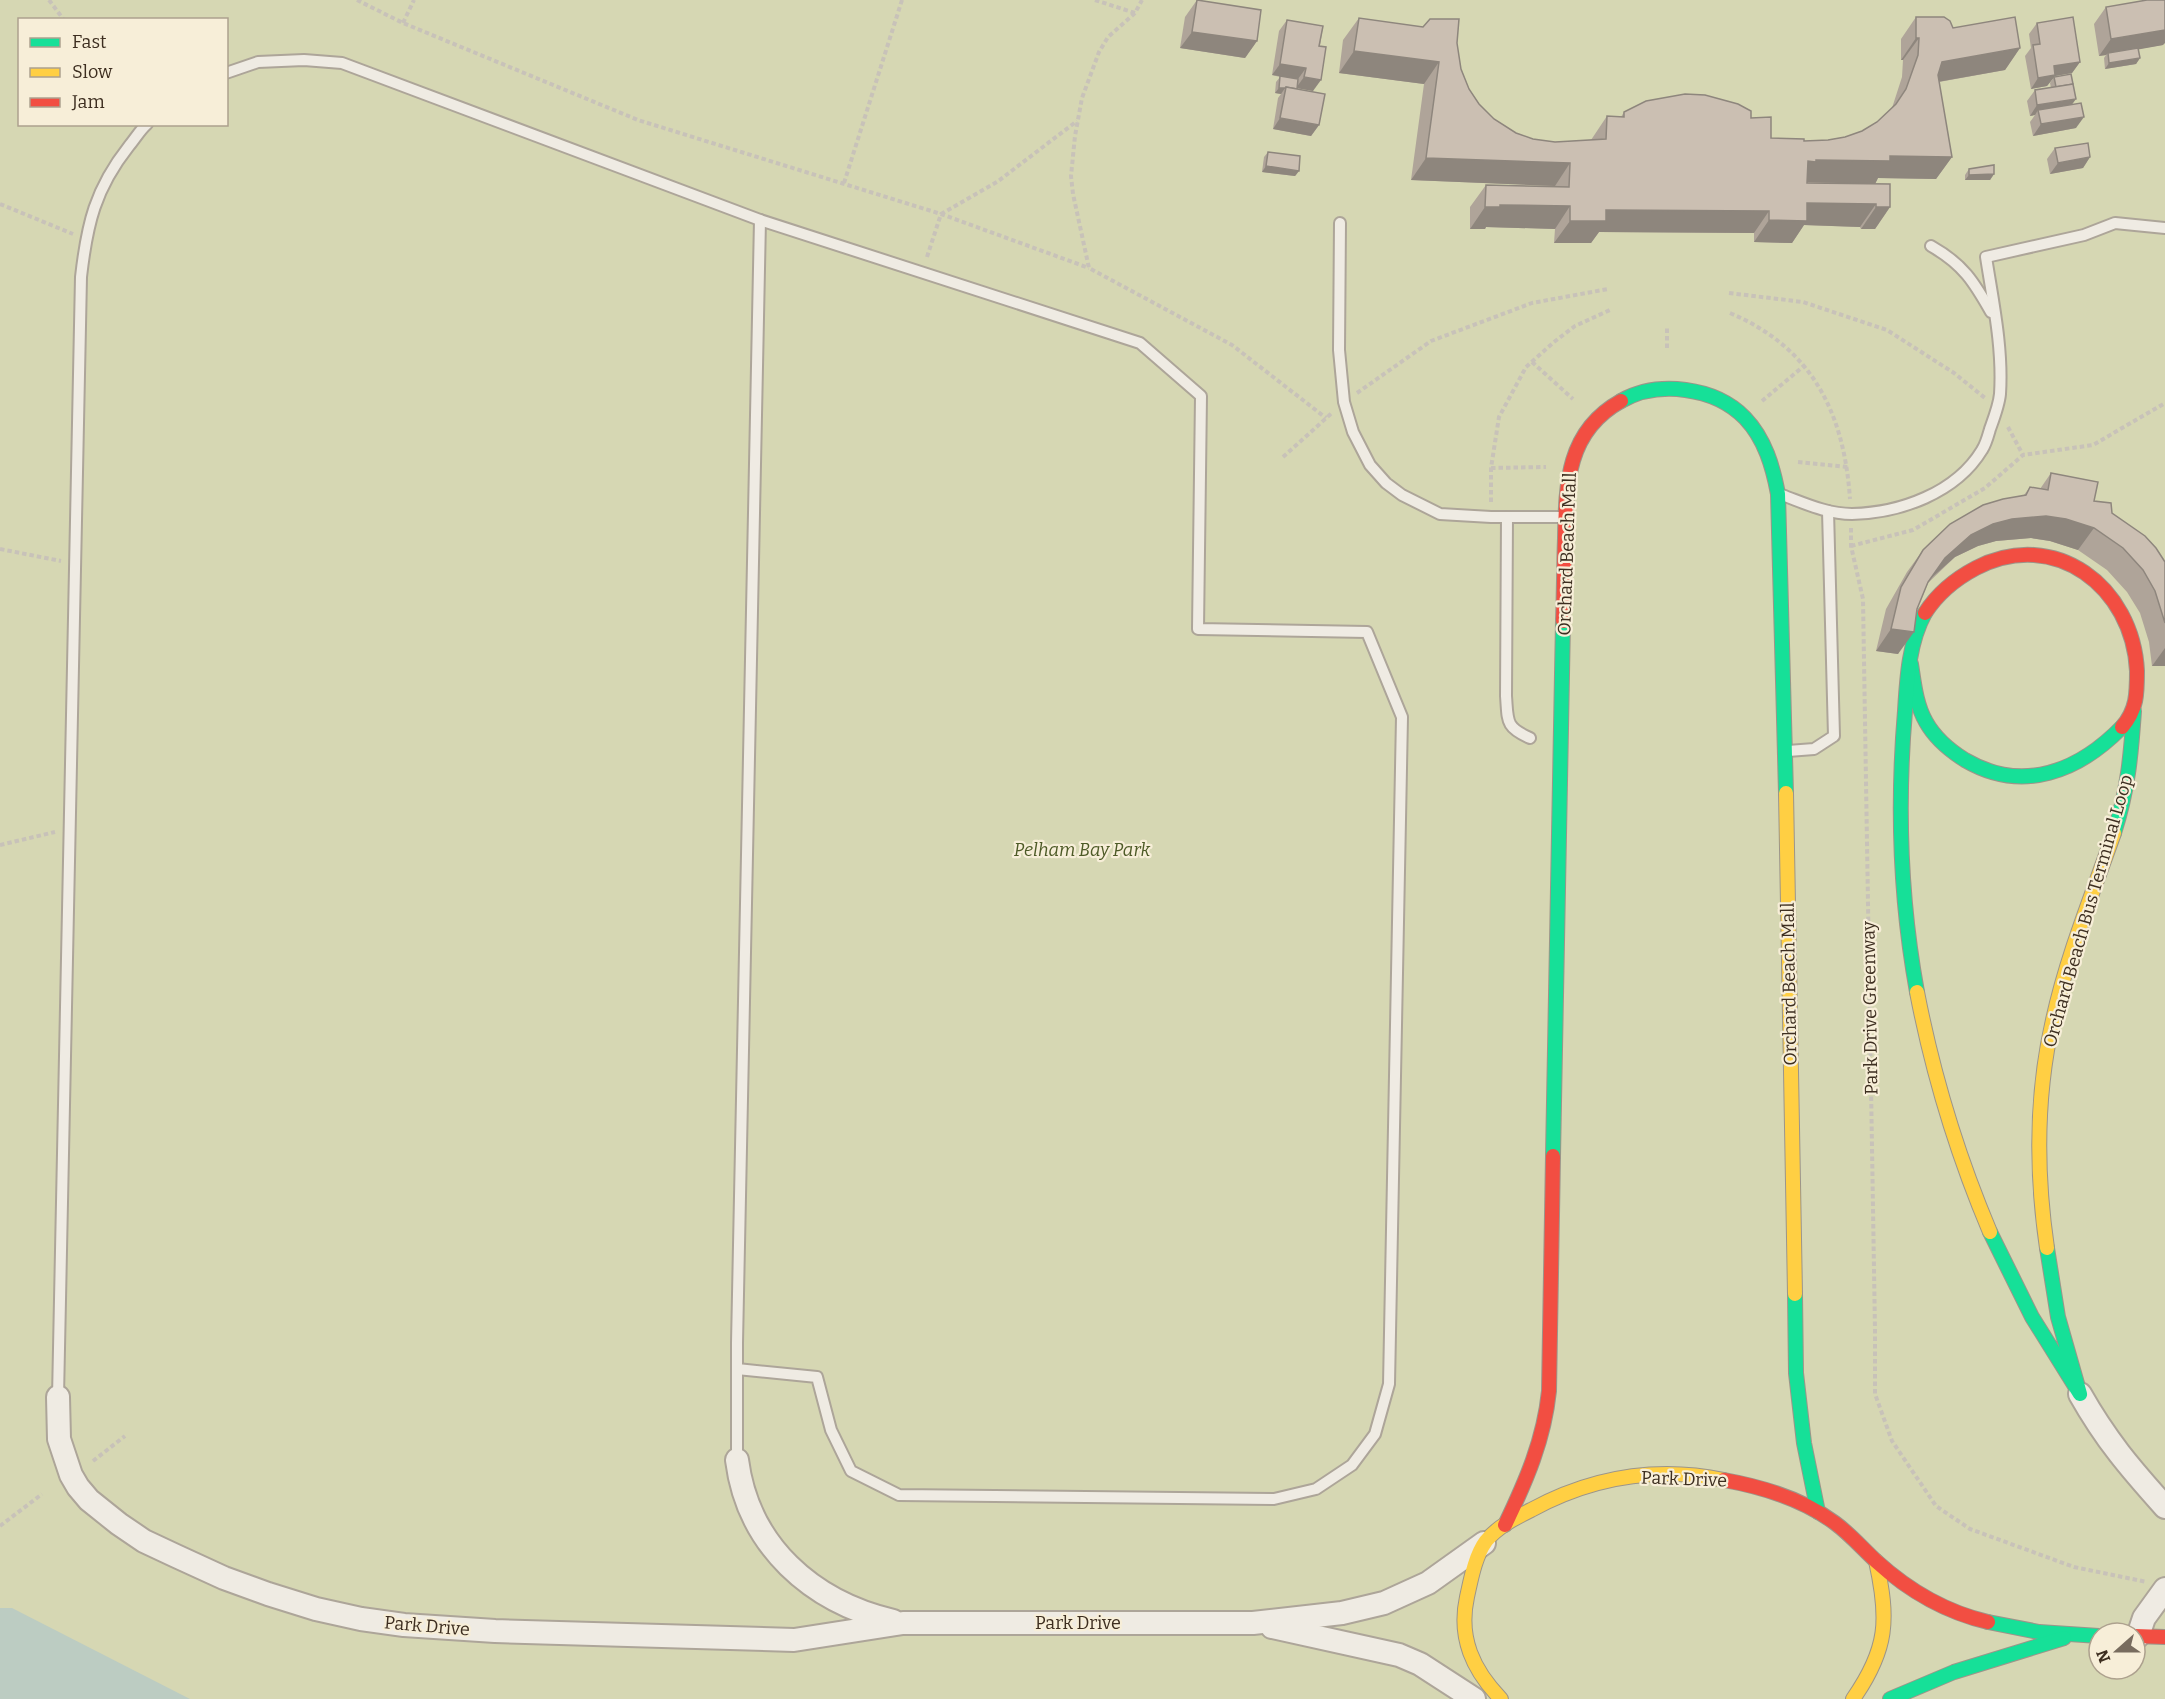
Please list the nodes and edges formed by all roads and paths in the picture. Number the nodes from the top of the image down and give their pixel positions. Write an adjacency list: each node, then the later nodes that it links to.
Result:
1 (49, 0): 8 (path)
2 (357, 0): 9 (path)
3 (414, 0): 9 (path)
4 (902, 0): 13 (path)
5 (1095, 0): 7 (path)
6 (1142, 0): 7 (path)
7 (1135, 13): 11 (path)
8 (62, 18)
9 (403, 22): 13 (path)
10 (228, 72): 16 (lane)
11 (1078, 121): 15 (path); 22 (path)
12 (145, 126): 19 (lane)
13 (844, 183): 15 (path)
14 (0, 204): 19 (path)
15 (941, 214): 21 (path); 22 (path)
16 (760, 220): 57 (lane); 57 (lane)
17 (1340, 224): 34 (lane)
18 (2165, 228): 27 (lane)
19 (85, 239): 50 (lane)
20 (1931, 246): 27 (lane)
21 (927, 257)
22 (1089, 268): 37 (path)
23 (1608, 290): 34 (path)
24 (1729, 293): 36 (path)
25 (1610, 310): 30 (path)
26 (1730, 312): 31 (path, Park Drive Greenway)
27 (1995, 320): 36 (lane)
28 (1667, 328): 29 (path)
29 (1667, 348)
30 (1532, 362): 32 (path); 42 (path)
31 (1805, 365): 33 (path); 41 (path, Park Drive Greenway)
32 (1573, 399)
33 (1761, 401)
34 (1344, 402): 37 (path); 46 (lane)
35 (2165, 403): 36 (path)
36 (1997, 407): 45 (lane)
37 (1326, 418): 38 (path)
38 (1283, 457)
39 (1791, 462): 41 (path)
40 (1554, 467): 42 (path)
41 (1848, 467): 45 (path, Park Drive Greenway)
42 (1491, 468): 46 (path)
43 (1778, 494): 44 (lane); 48 (street, Orchard Beach Mall); 54 (street, Orchard Beach Mall)
44 (1828, 511): 45 (lane); 54 (lane)
45 (1851, 514): 70 (path, Park Drive Greenway)
46 (1491, 517): 47 (lane)
47 (1507, 517): 48 (lane); 53 (lane)
48 (1565, 517): 66 (street, Orchard Beach Mall)
49 (0, 549): 50 (path)
50 (76, 563): 55 (lane)
51 (1911, 664): 52 (street, Orchard Beach Bus Terminal Loop); 52 (street, Orchard Beach Bus Terminal Loop); 58 (street, Orchard Beach Bus Terminal Loop)
52 (2134, 711): 58 (street, Orchard Beach Bus Terminal Loop)
53 (1530, 738)
54 (1785, 752): 65 (street, Orchard Beach Mall)
55 (70, 829): 56 (path); 59 (lane)
56 (0, 845)
57 (737, 1369): 61 (lane)
58 (2080, 1394): 64 (street, Orchard Beach Bus Terminal Loop)
59 (58, 1397): 72 (street, Park Drive)
60 (125, 1436): 62 (path)
61 (737, 1460): 72 (street, Park Drive)
62 (93, 1461)
63 (42, 1494): 67 (path)
64 (2165, 1507)
65 (1818, 1512): 66 (street, Park Drive); 69 (street, Park Drive)
66 (1505, 1525): 68 (street, Park Drive)
67 (0, 1526)
68 (1485, 1542): 73 (street, Park Drive); 79 (street)
69 (1876, 1561): 74 (street, Park Drive); 80 (street)
70 (2159, 1586): 71 (street)
71 (2143, 1621)
72 (903, 1623): 73 (street, Park Drive)
73 (1253, 1623): 78 (street, Park Drive)
74 (2071, 1636): 75 (street, Park Drive); 81 (street, Park Drive)
75 (2087, 1636)
76 (2147, 1636): 77 (street)
77 (2165, 1637)
78 (1474, 1699)
79 (1501, 1699)
80 (1852, 1699)
81 (1890, 1699)

